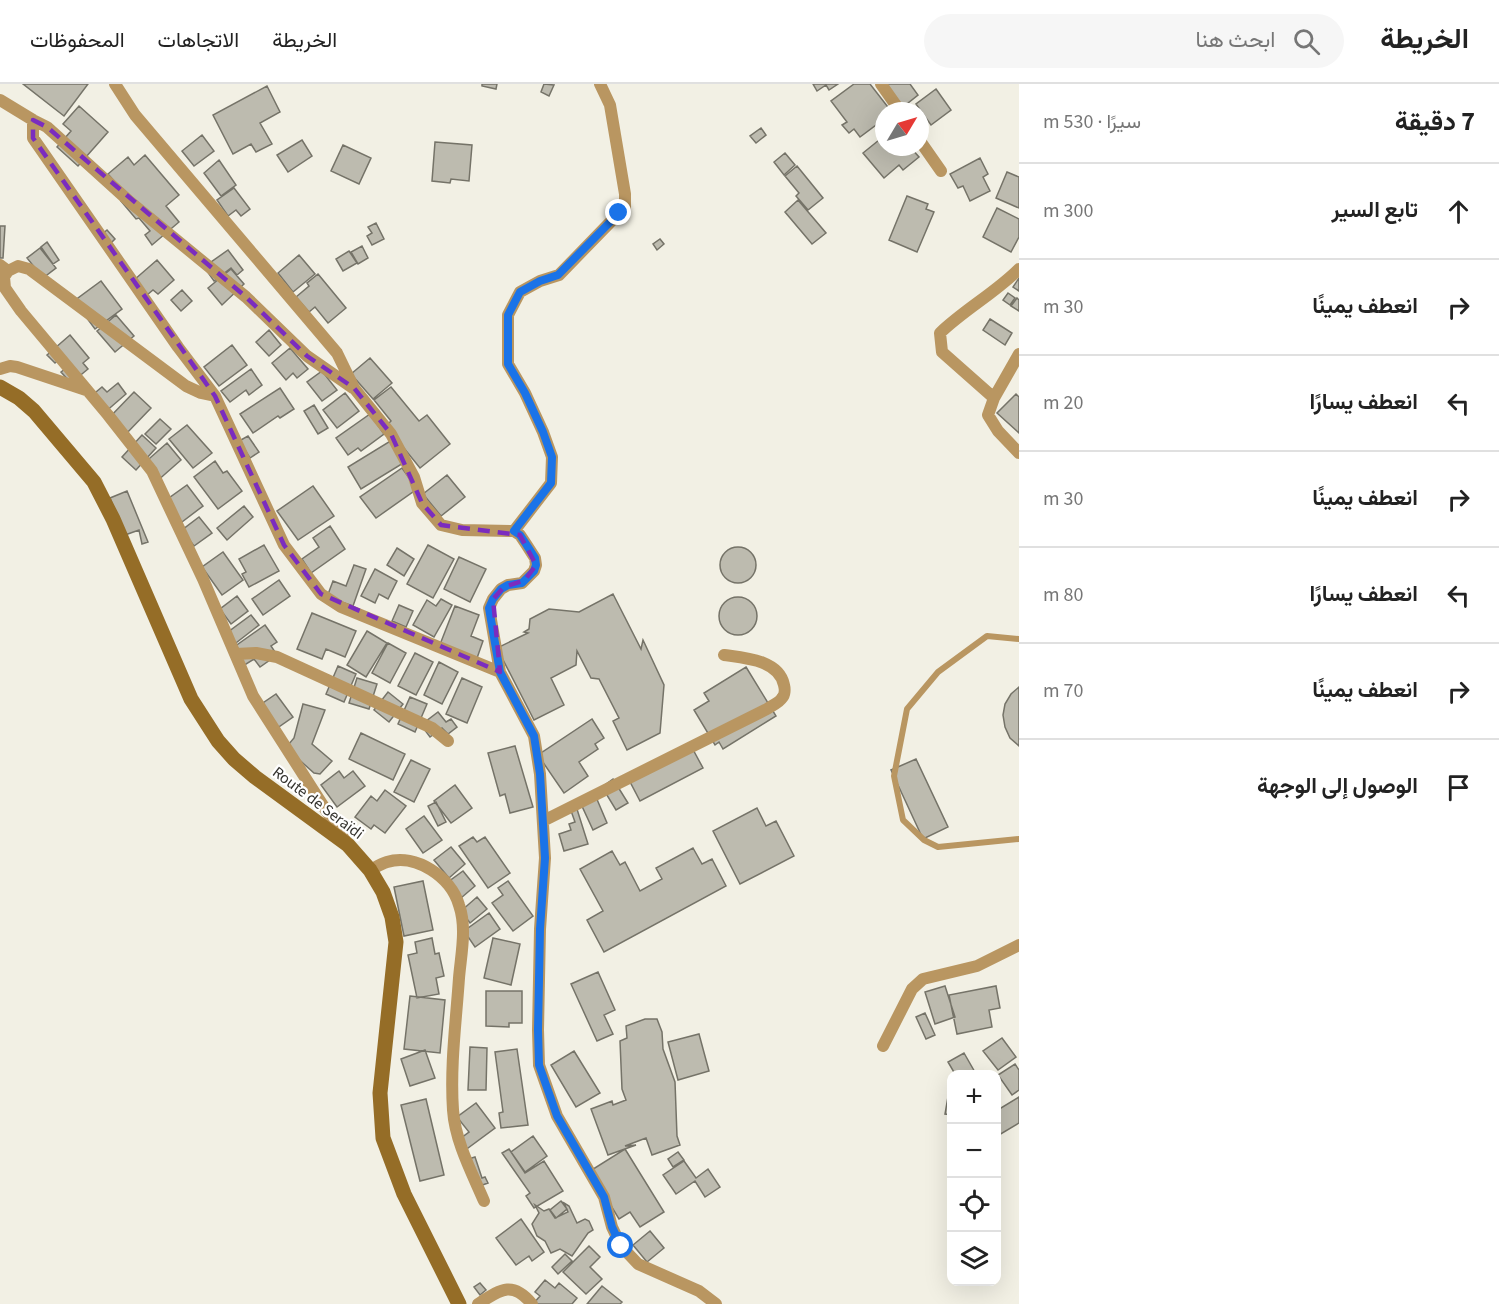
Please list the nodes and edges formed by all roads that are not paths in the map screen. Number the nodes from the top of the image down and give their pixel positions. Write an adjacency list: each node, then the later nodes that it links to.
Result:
1 (115, 84): 14 (street)
2 (600, 84): 19 (street)
3 (881, 84): 5 (street)
4 (0, 100): 6 (street)
5 (894, 102)
6 (33, 120): 14 (street); 16 (street)
7 (929, 154): 8 (street)
8 (941, 171)
9 (4, 268): 15 (street); 16 (street)
10 (1019, 269): 17 (street)
11 (1019, 354): 17 (street)
12 (0, 369): 15 (street)
13 (0, 387): 27 (street, Route de Seraïdi)
14 (354, 388): 19 (street)
15 (87, 391): 21 (street)
16 (215, 396): 23 (street)
17 (994, 398): 18 (street)
18 (1019, 453)
19 (514, 531): 23 (street)
20 (1019, 639): 26 (lane)
21 (236, 654): 24 (street); 27 (street)
22 (724, 655): 25 (street)
23 (500, 672): 25 (street)
24 (448, 741)
25 (543, 821): 35 (street)
26 (1019, 839)
27 (348, 845): 28 (street, Route de Seraïdi)
28 (370, 870): 31 (street); 32 (street, Route de Seraïdi)
29 (1019, 945): 30 (street)
30 (884, 1046)
31 (484, 1201)
32 (459, 1304)
33 (478, 1304): 34 (street)
34 (532, 1304)
35 (716, 1304)

